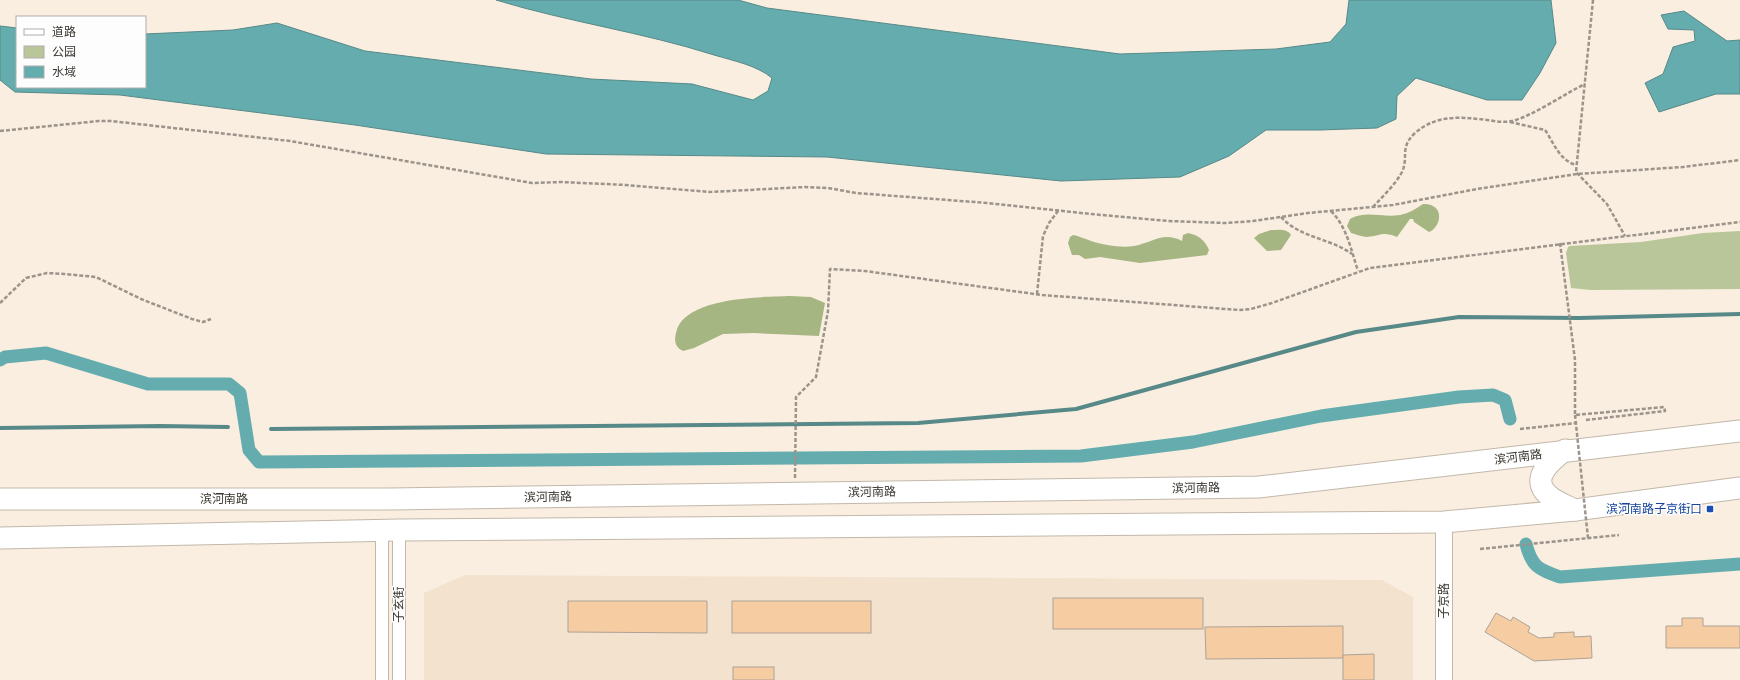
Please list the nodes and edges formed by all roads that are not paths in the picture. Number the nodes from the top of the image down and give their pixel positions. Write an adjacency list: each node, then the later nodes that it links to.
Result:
1 (1740, 430): 2 (highway, 滨河南路)
2 (1565, 450): 4 (highway, 滨河南路); 5 (highway)
3 (1740, 488): 5 (highway)
4 (0, 499)
5 (1575, 510): 6 (highway)
6 (1444, 522): 7 (highway); 11 (street, 子京路)
7 (391, 531): 8 (highway); 9 (street, 子玄街); 10 (street, 子玄街)
8 (0, 538)
9 (382, 680)
10 (399, 680)
11 (1444, 680)

